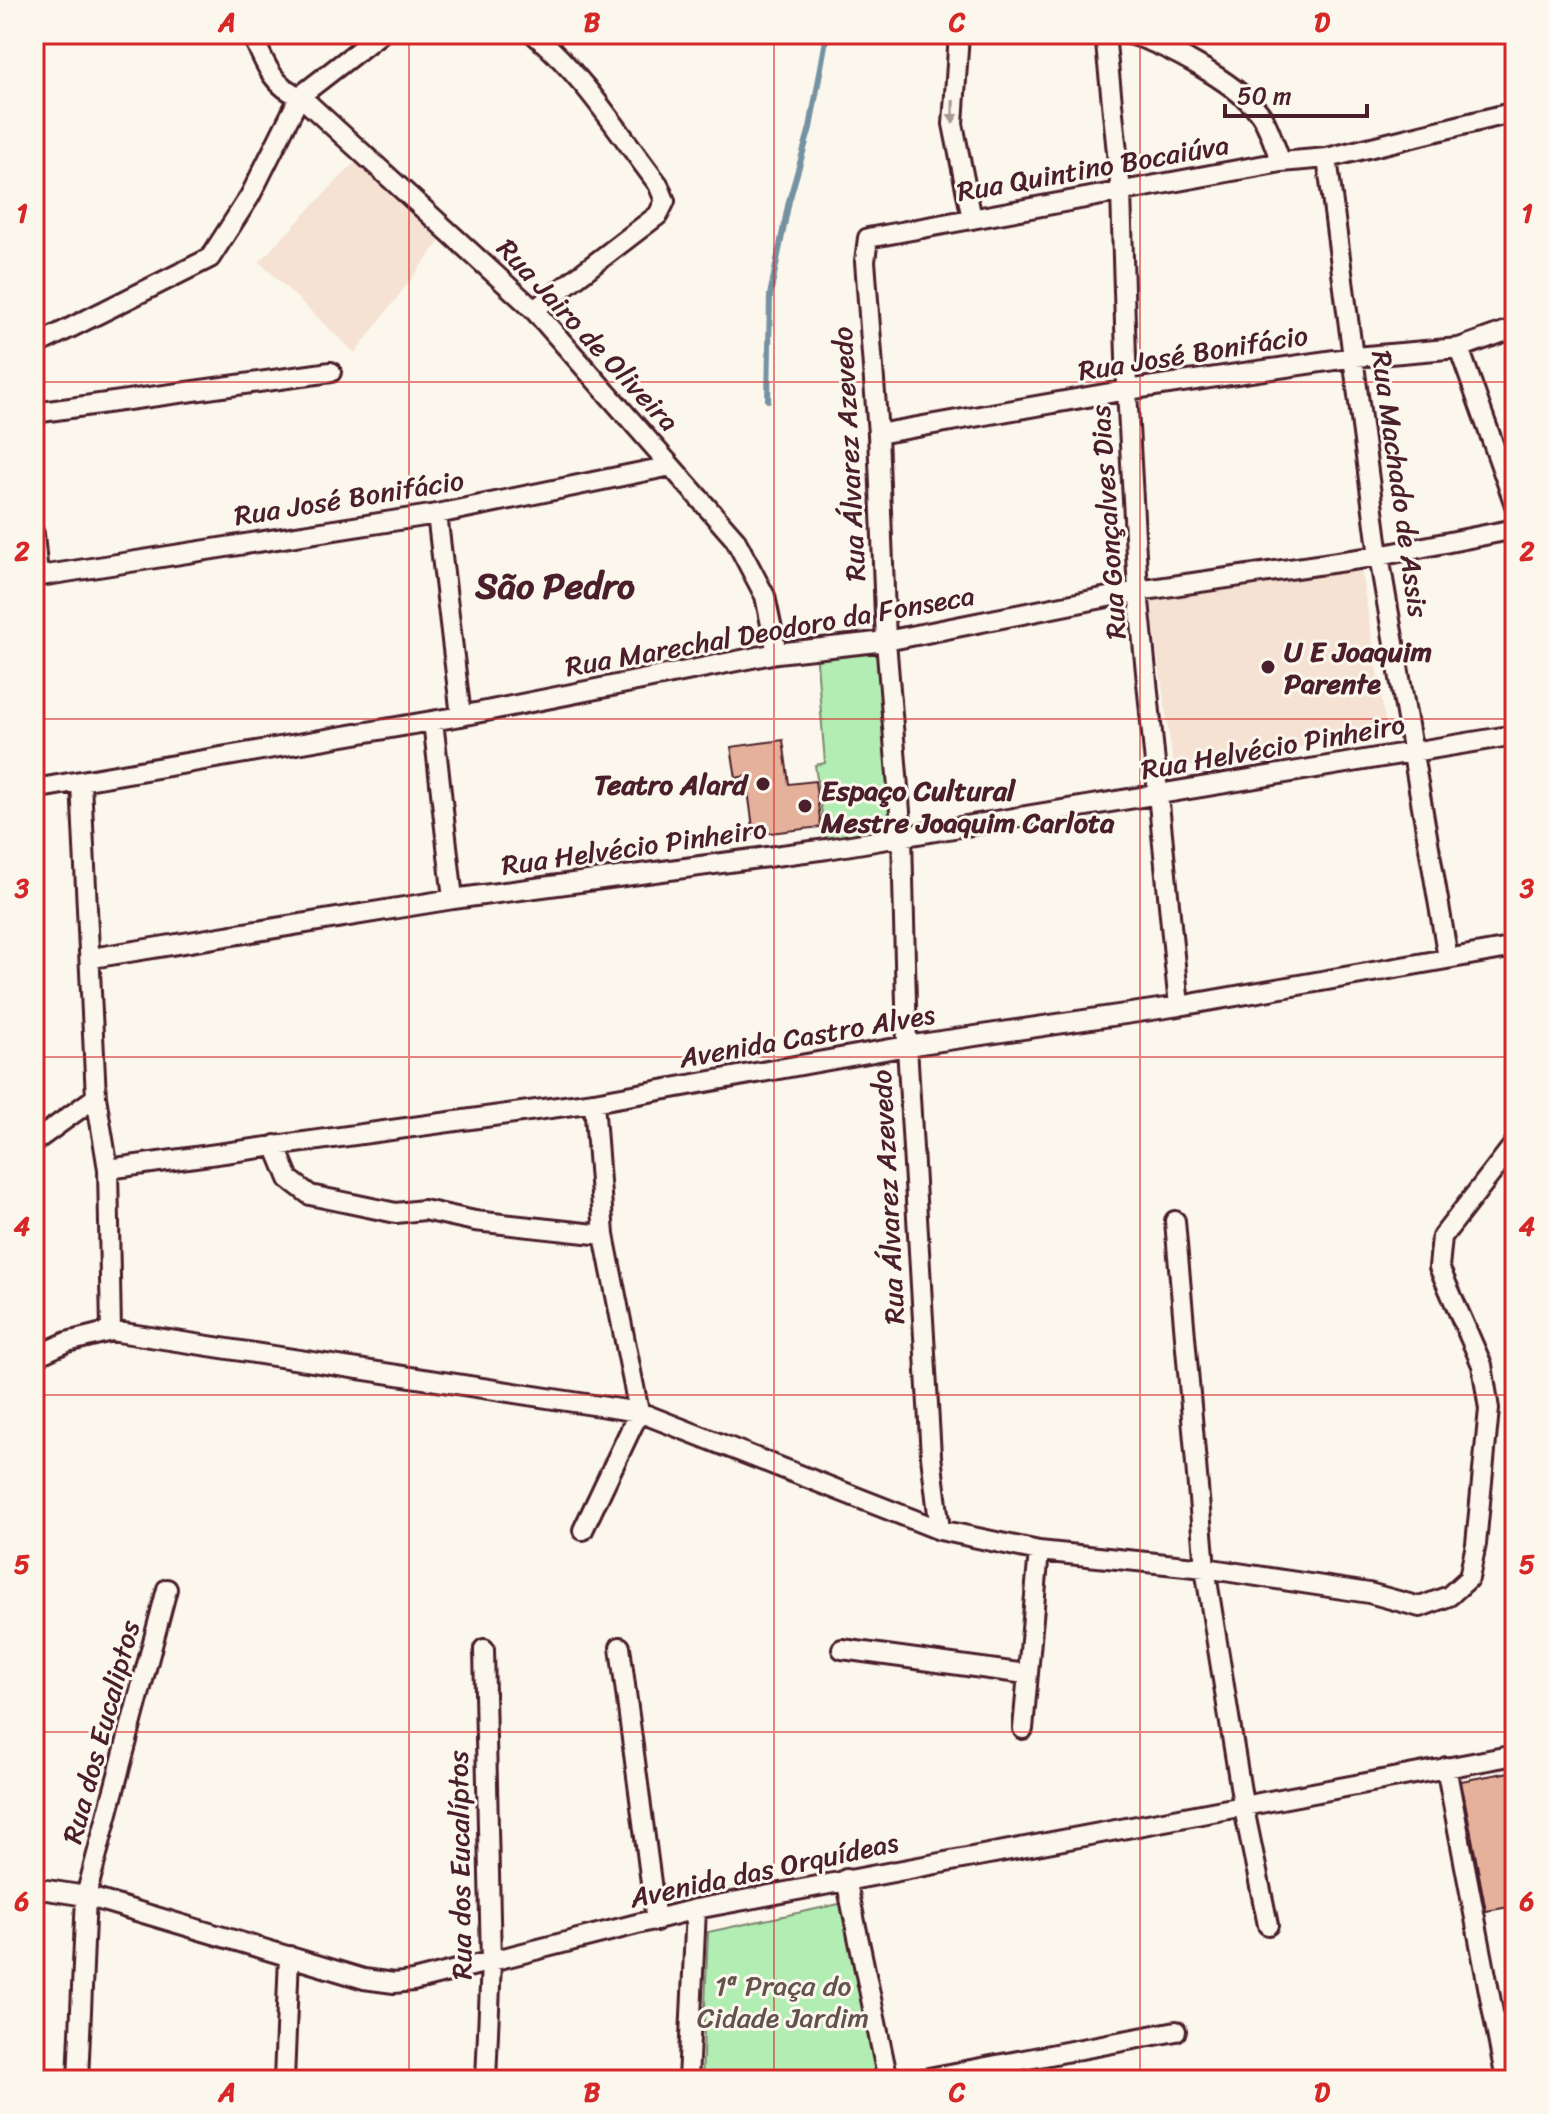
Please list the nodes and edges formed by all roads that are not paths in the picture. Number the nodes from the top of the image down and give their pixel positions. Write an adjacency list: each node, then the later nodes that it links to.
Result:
1 (252, 34): 7 (street, Rua Jairo de Oliveira)
2 (380, 34): 7 (street)
3 (534, 34): 14 (street)
4 (959, 34): 12 (street, one-way to 12)
5 (1105, 34): 11 (street, Rua Gonçalves Dias)
6 (1129, 34): 10 (street)
7 (300, 96): 14 (street, Rua Jairo de Oliveira); 16 (street)
8 (1515, 112): 9 (street, Rua Quintino Bocaiúva)
9 (1327, 158): 10 (street, Rua Quintino Bocaiúva); 18 (street, Rua Machado de Assis)
10 (1281, 162): 11 (street, Rua Quintino Bocaiúva)
11 (1121, 192): 12 (street, Rua Quintino Bocaiúva); 20 (street, Rua Gonçalves Dias)
12 (972, 219): 13 (street, Rua Quintino Bocaiúva)
13 (868, 238): 22 (street, Rua Álvarez Azevedo)
14 (534, 310): 23 (street, Rua Jairo de Oliveira)
15 (1514, 331): 17 (street, Rua José Bonifácio)
16 (34, 346)
17 (1459, 348): 18 (street, Rua José Bonifácio); 24 (street)
18 (1355, 357): 20 (street, Rua José Bonifácio); 28 (street, Rua Machado de Assis)
19 (331, 372): 21 (street)
20 (1127, 390): 22 (street, Rua José Bonifácio); 30 (street, Rua Gonçalves Dias)
21 (34, 413)
22 (878, 434): 31 (street, Rua Álvarez Azevedo)
23 (671, 466): 25 (street, Rua José Bonifácio); 32 (street, Rua Jairo de Oliveira)
24 (1515, 505)
25 (437, 514): 29 (street, Rua José Bonifácio); 33 (street)
26 (1515, 529): 28 (street, Rua Marechal Deodoro da Fonseca)
27 (34, 534): 29 (street)
28 (1379, 556): 30 (street, Rua Marechal Deodoro da Fonseca); 36 (street, Rua Machado de Assis)
29 (36, 576)
30 (1138, 591): 31 (street, Rua Marechal Deodoro da Fonseca); 39 (street, Rua Gonçalves Dias)
31 (886, 641): 32 (street, Rua Marechal Deodoro da Fonseca); 40 (street, Rua Álvarez Azevedo)
32 (777, 653): 33 (street, Rua Marechal Deodoro da Fonseca)
33 (461, 716): 34 (street, Rua Marechal Deodoro da Fonseca)
34 (433, 721): 37 (street, Rua Marechal Deodoro da Fonseca); 41 (street)
35 (1515, 735): 36 (street, Rua Helvécio Pinheiro)
36 (1413, 751): 39 (street, Rua Helvécio Pinheiro); 44 (street, Rua Machado de Assis)
37 (81, 783): 38 (street, Rua Marechal Deodoro da Fonseca); 43 (street)
38 (34, 789)
39 (1161, 795): 40 (street, Rua Helvécio Pinheiro); 45 (street, Rua Gonçalves Dias)
40 (902, 836): 41 (street, Rua Helvécio Pinheiro); 46 (street, Rua Álvarez Azevedo)
41 (453, 899): 43 (street, Rua Helvécio Pinheiro)
42 (1515, 947): 44 (street, Avenida Castro Alves)
43 (92, 958): 47 (street)
44 (1448, 958): 45 (street, Avenida Castro Alves)
45 (1179, 1006): 46 (street, Avenida Castro Alves)
46 (907, 1046): 48 (street, Avenida Castro Alves); 59 (street, Rua Álvarez Azevedo)
47 (96, 1097): 49 (street); 52 (street)
48 (594, 1102): 51 (street, Avenida Castro Alves); 54 (street)
49 (34, 1142)
50 (1515, 1143): 61 (street)
51 (275, 1145): 52 (street, Avenida Castro Alves); 54 (street)
52 (108, 1169): 55 (street)
53 (1175, 1221): 61 (street)
54 (604, 1235): 57 (street)
55 (111, 1331): 56 (street); 57 (street)
56 (34, 1357)
57 (639, 1412): 58 (street); 59 (street)
58 (583, 1530)
59 (940, 1530): 60 (street)
60 (1039, 1551): 61 (street); 66 (street)
61 (1205, 1568): 70 (street)
62 (167, 1589): 73 (street, Rua dos Eucaliptos)
63 (620, 1647): 75 (street)
64 (484, 1649): 78 (street, Rua dos Eucalíptos)
65 (842, 1649): 66 (street)
66 (1026, 1674): 67 (street)
67 (1023, 1729)
68 (1515, 1755): 69 (street, Avenida das Orquídeas)
69 (1446, 1767): 70 (street, Avenida das Orquídeas); 86 (street)
70 (1243, 1804): 71 (street, Avenida das Orquídeas); 76 (street)
71 (846, 1879): 74 (street, Avenida das Orquídeas); 84 (street)
72 (34, 1888): 73 (street, Avenida das Orquídeas)
73 (86, 1896): 77 (street, Avenida das Orquídeas); 80 (street, Rua dos Eucaliptos)
74 (696, 1909): 75 (street, Avenida das Orquídeas); 83 (street)
75 (656, 1921): 78 (street, Avenida das Orquídeas)
76 (1268, 1925)
77 (289, 1956): 78 (street, Avenida das Orquídeas); 81 (street)
78 (491, 1962): 82 (street, Rua dos Eucalíptos)
79 (1176, 2031): 85 (street)
80 (78, 2080)
81 (284, 2080)
82 (486, 2080)
83 (688, 2080)
84 (888, 2080)
85 (918, 2080)
86 (1506, 2080)

